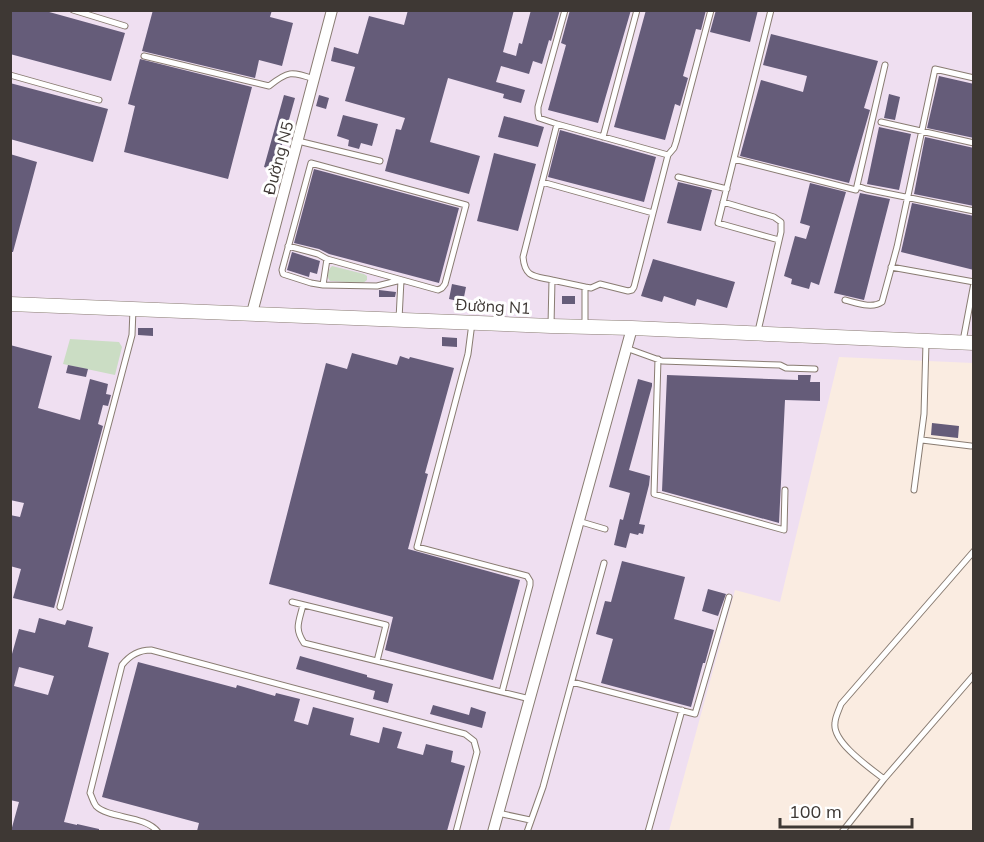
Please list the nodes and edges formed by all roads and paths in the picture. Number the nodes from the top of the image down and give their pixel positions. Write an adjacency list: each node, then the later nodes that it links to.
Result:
1 (73, 10): 7 (lane)
2 (332, 10): 12 (street, Đường N5)
3 (565, 10): 15 (lane)
4 (638, 10): 17 (lane)
5 (711, 10): 20 (lane)
6 (771, 10): 21 (lane)
7 (125, 26)
8 (144, 56): 12 (lane)
9 (885, 65): 25 (lane)
10 (10, 75): 13 (lane)
11 (974, 78): 16 (lane)
12 (314, 79): 18 (street, Đường N5)
13 (99, 100)
14 (881, 122): 16 (lane)
15 (557, 124): 17 (lane); 24 (lane)
16 (921, 131): 19 (lane); 27 (lane)
17 (603, 137): 20 (lane)
18 (298, 141): 22 (lane); 43 (street, Đường N5)
19 (974, 143)
20 (668, 155): 30 (lane)
21 (734, 159): 25 (lane); 26 (lane)
22 (380, 161)
23 (678, 177): 26 (lane)
24 (542, 182): 30 (lane); 36 (lane)
25 (857, 186): 27 (lane)
26 (727, 189): 28 (lane)
27 (907, 197): 29 (lane); 34 (lane)
28 (723, 202): 31 (lane); 31 (lane)
29 (974, 211)
30 (653, 213): 39 (lane)
31 (779, 240): 49 (lane)
32 (288, 246): 33 (lane); 35 (lane); 38 (lane)
33 (327, 259): 35 (lane); 38 (lane)
34 (891, 267): 37 (lane); 40 (lane)
35 (401, 280): 38 (lane); 44 (lane)
36 (552, 280): 39 (lane); 46 (lane)
37 (974, 283): 51 (lane)
38 (322, 285)
39 (585, 287): 47 (lane)
40 (845, 300)
41 (10, 304): 42 (street, Đường N1)
42 (133, 308): 43 (street, Đường N1); 66 (lane)
43 (252, 313): 44 (street, Đường N1)
44 (399, 319): 45 (street, Đường N1)
45 (472, 322): 46 (street, Đường N1); 70 (lane)
46 (551, 326): 47 (street, Đường N1)
47 (585, 326): 48 (street, Đường N1)
48 (632, 327): 49 (street, Đường N1); 52 (street)
49 (757, 333): 50 (street, Đường N1)
50 (926, 341): 51 (street, Đường N1); 55 (lane)
51 (968, 343)
52 (626, 348): 53 (lane); 59 (street)
53 (658, 359): 54 (lane); 57 (lane)
54 (815, 369)
55 (922, 440): 56 (lane); 58 (lane)
56 (971, 446)
57 (784, 490)
58 (914, 490)
59 (578, 522): 60 (lane); 71 (street)
60 (605, 529)
61 (974, 551): 73 (lane)
62 (604, 563): 69 (lane)
63 (729, 597): 72 (lane)
64 (292, 602): 65 (lane)
65 (303, 605): 67 (lane); 67 (lane)
66 (60, 607)
67 (377, 661): 70 (lane)
68 (974, 675): 73 (lane)
69 (572, 682): 72 (lane); 75 (lane)
70 (502, 692): 71 (lane)
71 (530, 699): 74 (street)
72 (682, 710): 80 (lane)
73 (884, 779): 81 (lane)
74 (498, 813): 75 (lane); 78 (street)
75 (530, 820): 79 (lane)
76 (158, 831): 77 (lane)
77 (456, 831)
78 (493, 831)
79 (527, 831)
80 (648, 831)
81 (842, 831)

